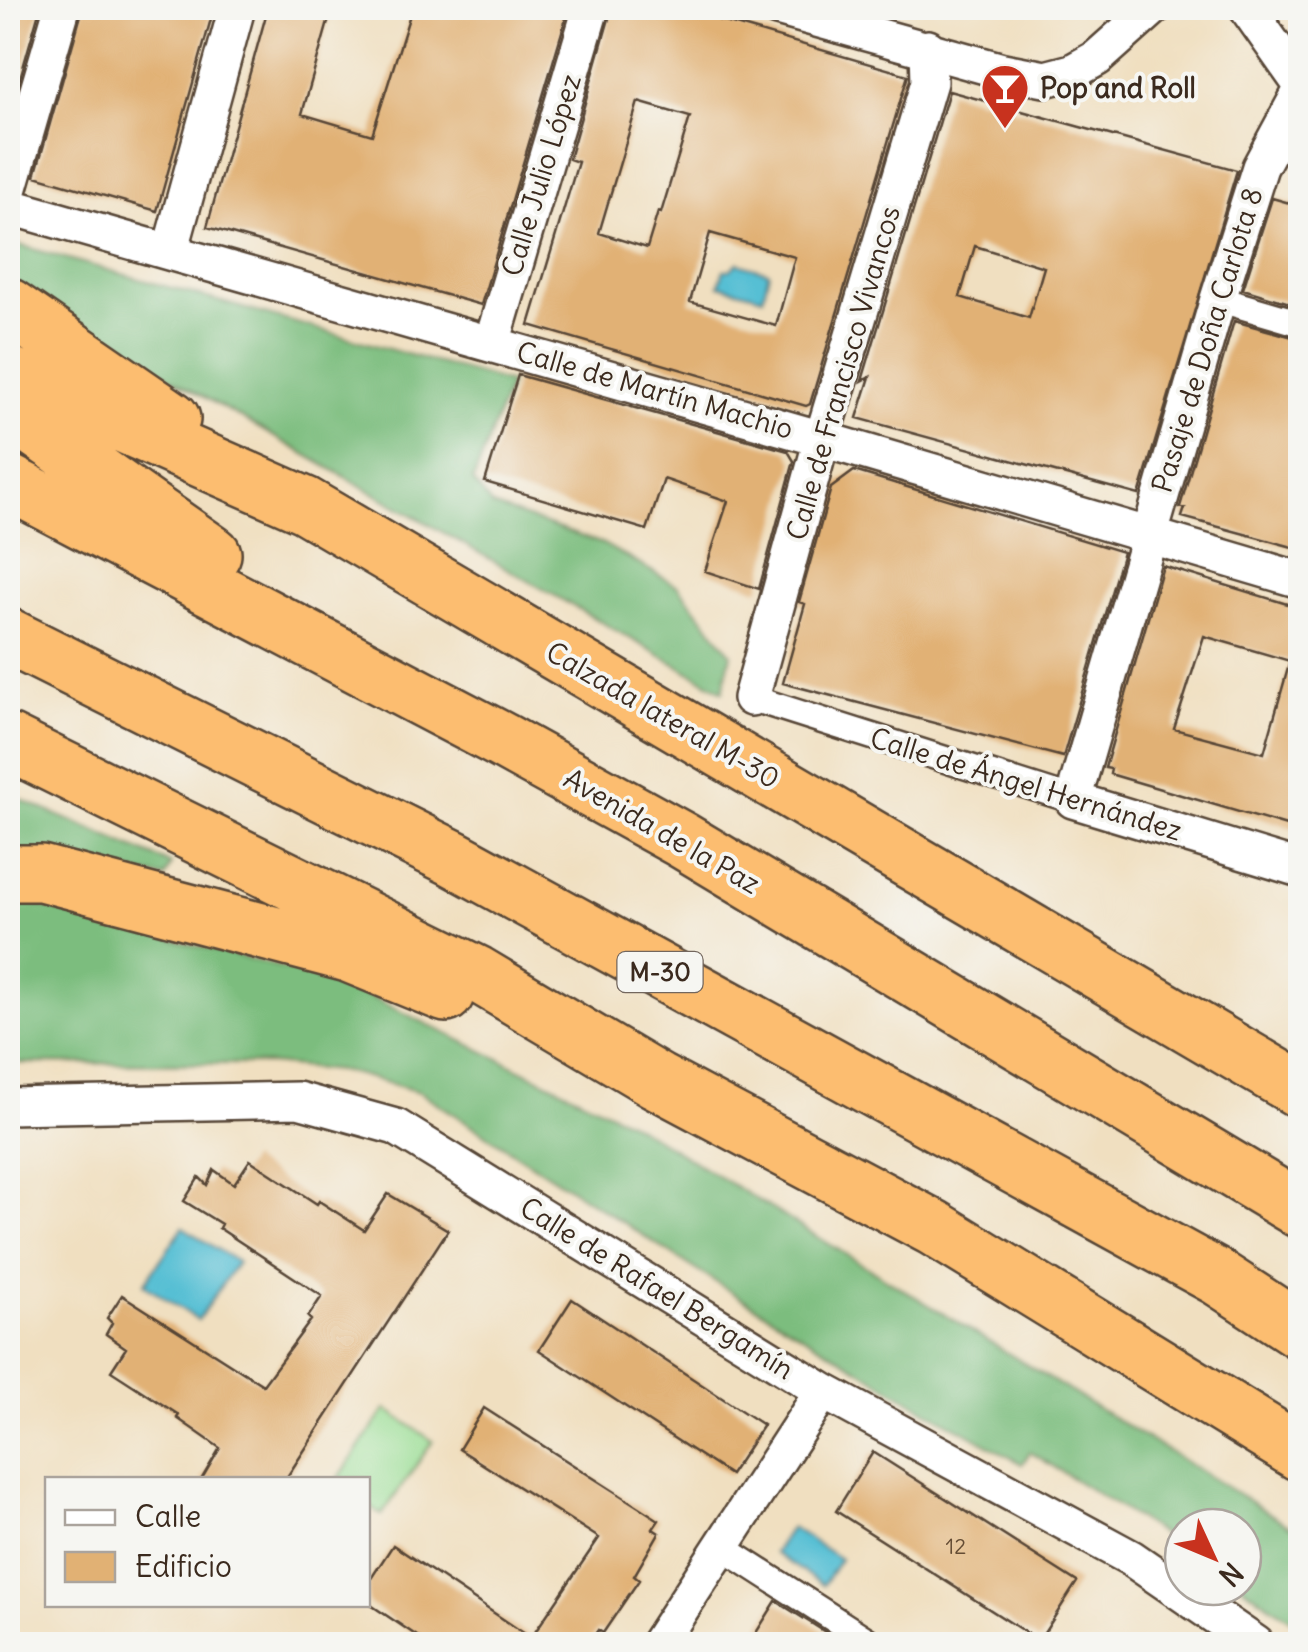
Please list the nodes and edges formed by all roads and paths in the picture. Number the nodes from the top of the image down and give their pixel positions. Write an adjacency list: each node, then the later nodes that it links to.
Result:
1 (62, 8): 10 (street)
2 (237, 8): 12 (street)
3 (591, 8): 17 (street, Calle Julio López)
4 (777, 8): 7 (street)
5 (1153, 8): 7 (street)
6 (1247, 8): 8 (street)
7 (928, 48): 21 (street, Calle de Francisco Vivancos)
8 (1300, 83)
9 (1300, 92): 13 (street, Pasaje de Doña Carlota 8)
10 (8, 194)
11 (8, 206): 12 (street, Calle de Martín Machio)
12 (170, 252): 17 (street, Calle de Martín Machio)
13 (1218, 299): 15 (street); 24 (street, Pasaje de Doña Carlota 8)
14 (8, 306): 20 (highway)
15 (1300, 323)
16 (8, 330): 20 (highway)
17 (492, 343): 21 (street, Calle de Martín Machio)
18 (8, 374): 23 (highway, Calzada lateral M-30)
19 (8, 410): 28 (highway)
20 (169, 418): 23 (highway)
21 (822, 438): 24 (street, Calle de Martín Machio); 27 (street, Calle de Francisco Vivancos)
22 (8, 482): 28 (highway, Avenida de la Paz)
23 (305, 505): 34 (highway, Calzada lateral M-30)
24 (1148, 537): 25 (street, Calle de Martín Machio); 30 (street, Pasaje de Doña Carlota 8)
25 (1300, 580)
26 (8, 636): 37 (highway, M-30)
27 (751, 698): 30 (street, Calle de Ángel Hernández)
28 (501, 740): 36 (highway, Avenida de la Paz)
29 (8, 742): 33 (highway)
30 (1073, 800): 31 (street, Calle de Ángel Hernández)
31 (1300, 869)
32 (8, 874): 33 (highway)
33 (657, 1081): 39 (highway)
34 (1300, 1090)
35 (8, 1106): 38 (street, Calle de Rafael Bergamín)
36 (1300, 1210)
37 (1300, 1331)
38 (823, 1391): 40 (street); 43 (street, Calle de Rafael Bergamín)
39 (1300, 1453)
40 (722, 1546): 41 (street); 42 (street)
41 (658, 1644)
42 (873, 1644)
43 (1256, 1644)

